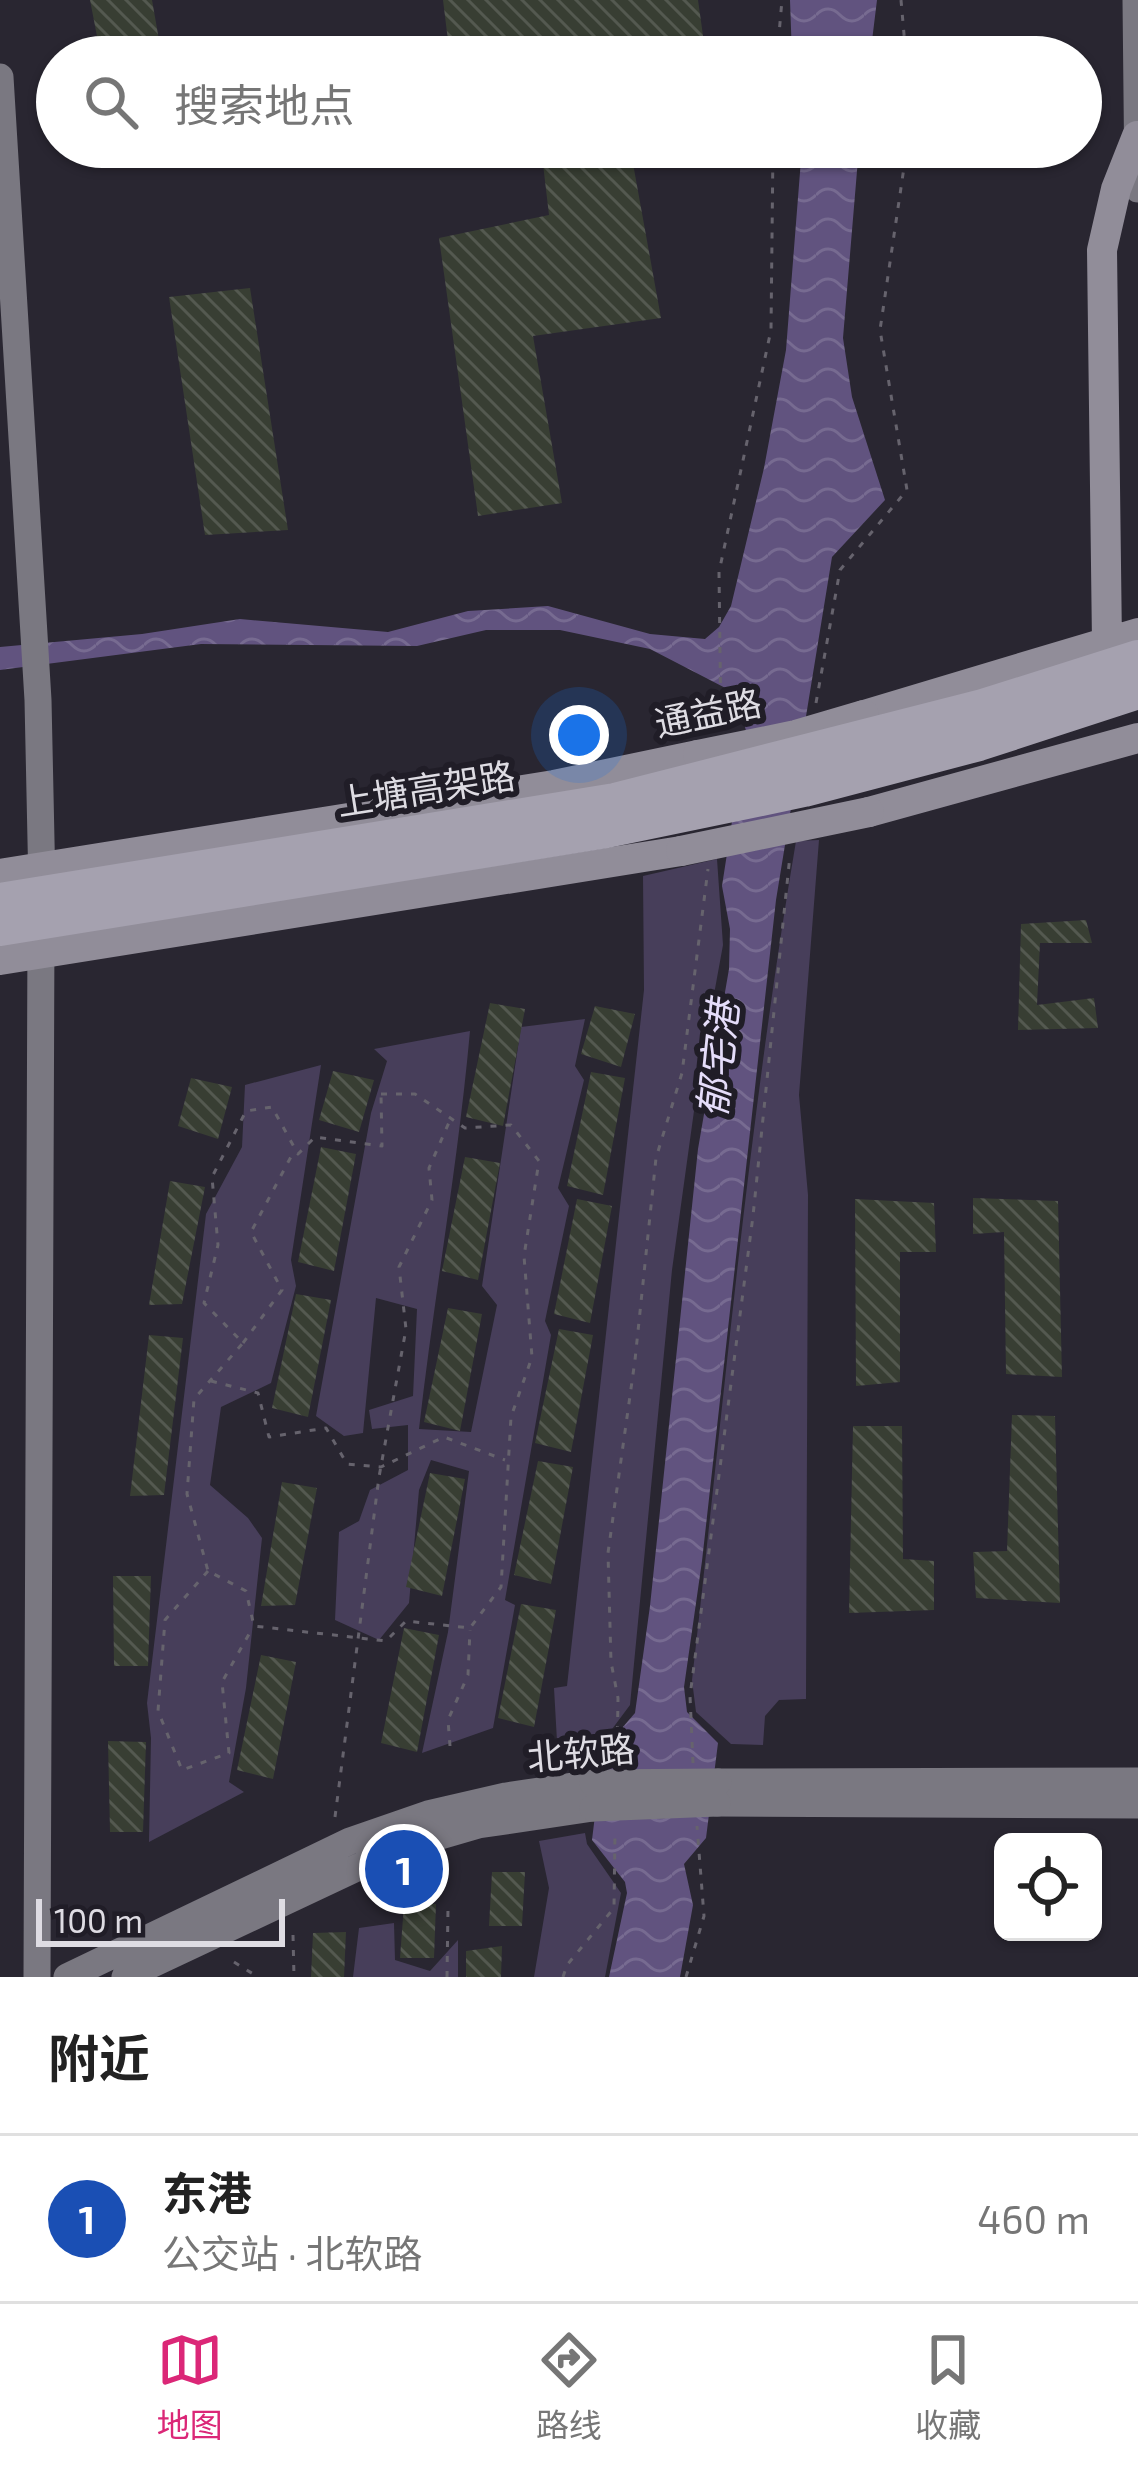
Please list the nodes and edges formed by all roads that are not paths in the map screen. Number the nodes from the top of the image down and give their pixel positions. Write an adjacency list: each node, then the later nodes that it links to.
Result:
1 (1136, 0): 3 (street)
2 (0, 77): 9 (street)
3 (1137, 136): 4 (street); 6 (main road)
4 (1138, 189)
5 (1138, 633): 6 (main road, 通益路)
6 (1122, 651): 9 (main road, 通益路, bridge); 11 (highway, 上塘高架路, bridge)
7 (1138, 692): 12 (highway, 上塘高架路, bridge)
8 (1138, 738): 13 (main road, bridge)
9 (42, 868): 10 (main road, 通益路); 13 (street)
10 (0, 874)
11 (0, 901)
12 (0, 928)
13 (41, 953): 14 (main road); 19 (street)
14 (0, 960)
15 (1138, 1781): 17 (street, 北软路)
16 (605, 1793): 17 (street, 北软路, bridge); 20 (street, 北软路); 21 (street, 北软路)
17 (710, 1800): 18 (street, 北软路)
18 (1138, 1805)
19 (37, 1977)
20 (67, 1977)
21 (124, 1977)

